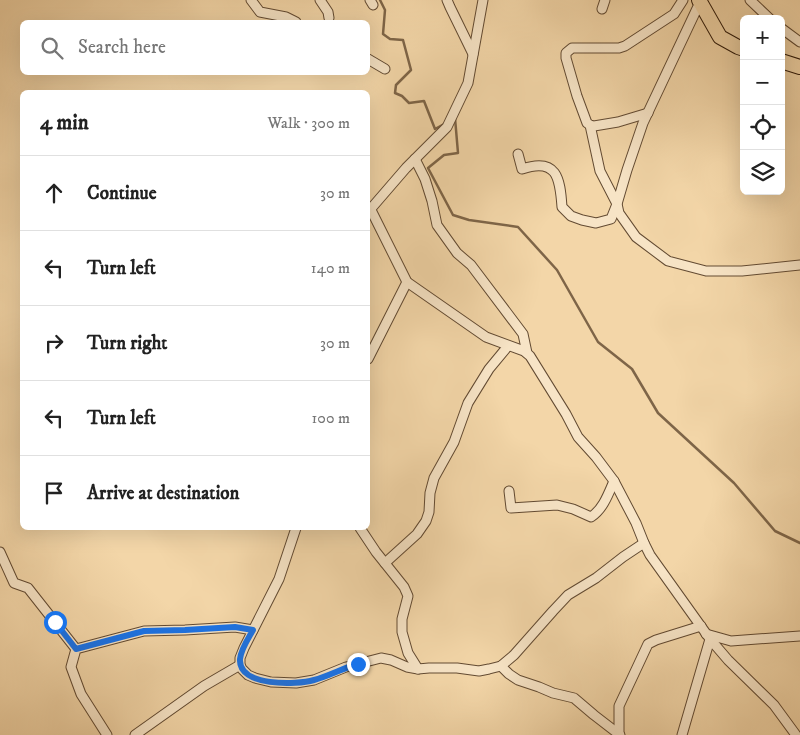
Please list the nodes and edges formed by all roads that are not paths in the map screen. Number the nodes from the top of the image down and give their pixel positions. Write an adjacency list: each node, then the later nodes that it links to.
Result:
1 (250, 0): 10 (street)
2 (320, 0): 9 (street)
3 (447, 0): 14 (street)
4 (483, 0): 14 (street)
5 (683, 0): 20 (street)
6 (750, 0): 8 (street)
7 (700, 1): 13 (main road); 19 (street)
8 (766, 15)
9 (329, 18)
10 (292, 20)
11 (785, 31): 12 (street)
12 (800, 42)
13 (740, 48)
14 (473, 54): 22 (street)
15 (370, 60): 18 (street)
16 (785, 62): 17 (main road)
17 (800, 67)
18 (385, 69)
19 (648, 113): 20 (street); 23 (street)
20 (590, 125): 23 (street)
21 (518, 154): 23 (street)
22 (415, 159): 24 (street); 29 (street)
23 (617, 204): 26 (street)
24 (370, 210)
25 (370, 213): 27 (street)
26 (800, 265)
27 (407, 282): 28 (street); 30 (street)
28 (508, 346): 29 (street); 37 (street)
29 (527, 353): 31 (street)
30 (370, 355)
31 (614, 481): 32 (street); 35 (street)
32 (509, 491)
33 (295, 530): 38 (street)
34 (361, 530): 37 (street)
35 (644, 543): 39 (street); 43 (street)
36 (0, 552): 41 (street)
37 (385, 563): 44 (street)
38 (253, 630): 41 (street); 42 (street)
39 (705, 633): 40 (street); 47 (street); 48 (street); 49 (street)
40 (800, 636)
41 (76, 649): 45 (street)
42 (240, 665): 44 (street); 46 (street)
43 (501, 666): 44 (street); 47 (street)
44 (418, 668)
45 (107, 735)
46 (135, 735)
47 (620, 735)
48 (682, 735)
49 (796, 735)

